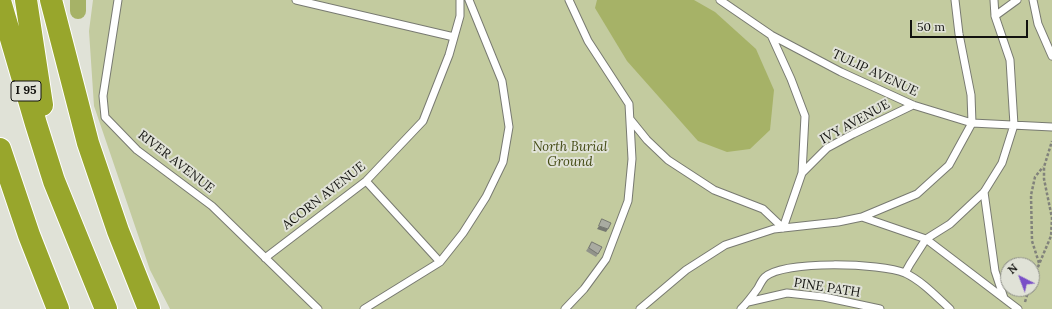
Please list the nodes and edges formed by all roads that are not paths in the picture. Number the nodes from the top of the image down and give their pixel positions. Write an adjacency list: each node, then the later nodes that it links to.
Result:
1 (26, 0): 25 (highway)
2 (51, 0): 38 (highway)
3 (118, 0): 31 (lane, RIVER AVENUE)
4 (296, 0): 16 (lane)
5 (460, 0): 16 (lane, ACORN AVENUE)
6 (469, 0): 32 (lane)
7 (569, 0): 19 (lane)
8 (720, 0): 15 (lane, TULIP AVENUE)
9 (955, 0): 20 (lane)
10 (994, 0): 14 (lane)
11 (1017, 0): 14 (lane)
12 (1033, 0): 17 (lane)
13 (0, 1): 25 (highway, I 95)
14 (995, 16): 21 (lane)
15 (771, 35): 18 (lane, TULIP AVENUE); 24 (lane)
16 (454, 37): 26 (lane, ACORN AVENUE)
17 (1052, 56)
18 (913, 105): 20 (lane, TULIP AVENUE); 24 (lane, IVY AVENUE)
19 (630, 119): 29 (lane); 41 (lane)
20 (972, 123): 21 (lane, TULIP AVENUE); 28 (lane)
21 (1014, 125): 22 (lane, TULIP AVENUE); 27 (lane)
22 (1051, 125)
23 (0, 149): 36 (highway)
24 (802, 173): 29 (lane, IVY AVENUE)
25 (54, 181): 37 (highway, I 95)
26 (366, 181): 31 (lane, ACORN AVENUE); 32 (lane)
27 (984, 192): 30 (lane); 34 (lane)
28 (862, 217): 29 (lane); 30 (lane)
29 (783, 228): 42 (lane)
30 (926, 240): 33 (lane); 34 (lane)
31 (265, 258): 39 (lane, RIVER AVENUE)
32 (440, 262): 40 (lane)
33 (905, 273): 35 (lane); 45 (lane)
34 (1004, 298): 46 (lane)
35 (748, 302): 43 (lane); 44 (lane, PINE PATH)
36 (58, 309)
37 (106, 309)
38 (149, 309)
39 (318, 309)
40 (364, 309)
41 (565, 309)
42 (640, 309)
43 (741, 309)
44 (880, 309)
45 (950, 309)
46 (1018, 309)

